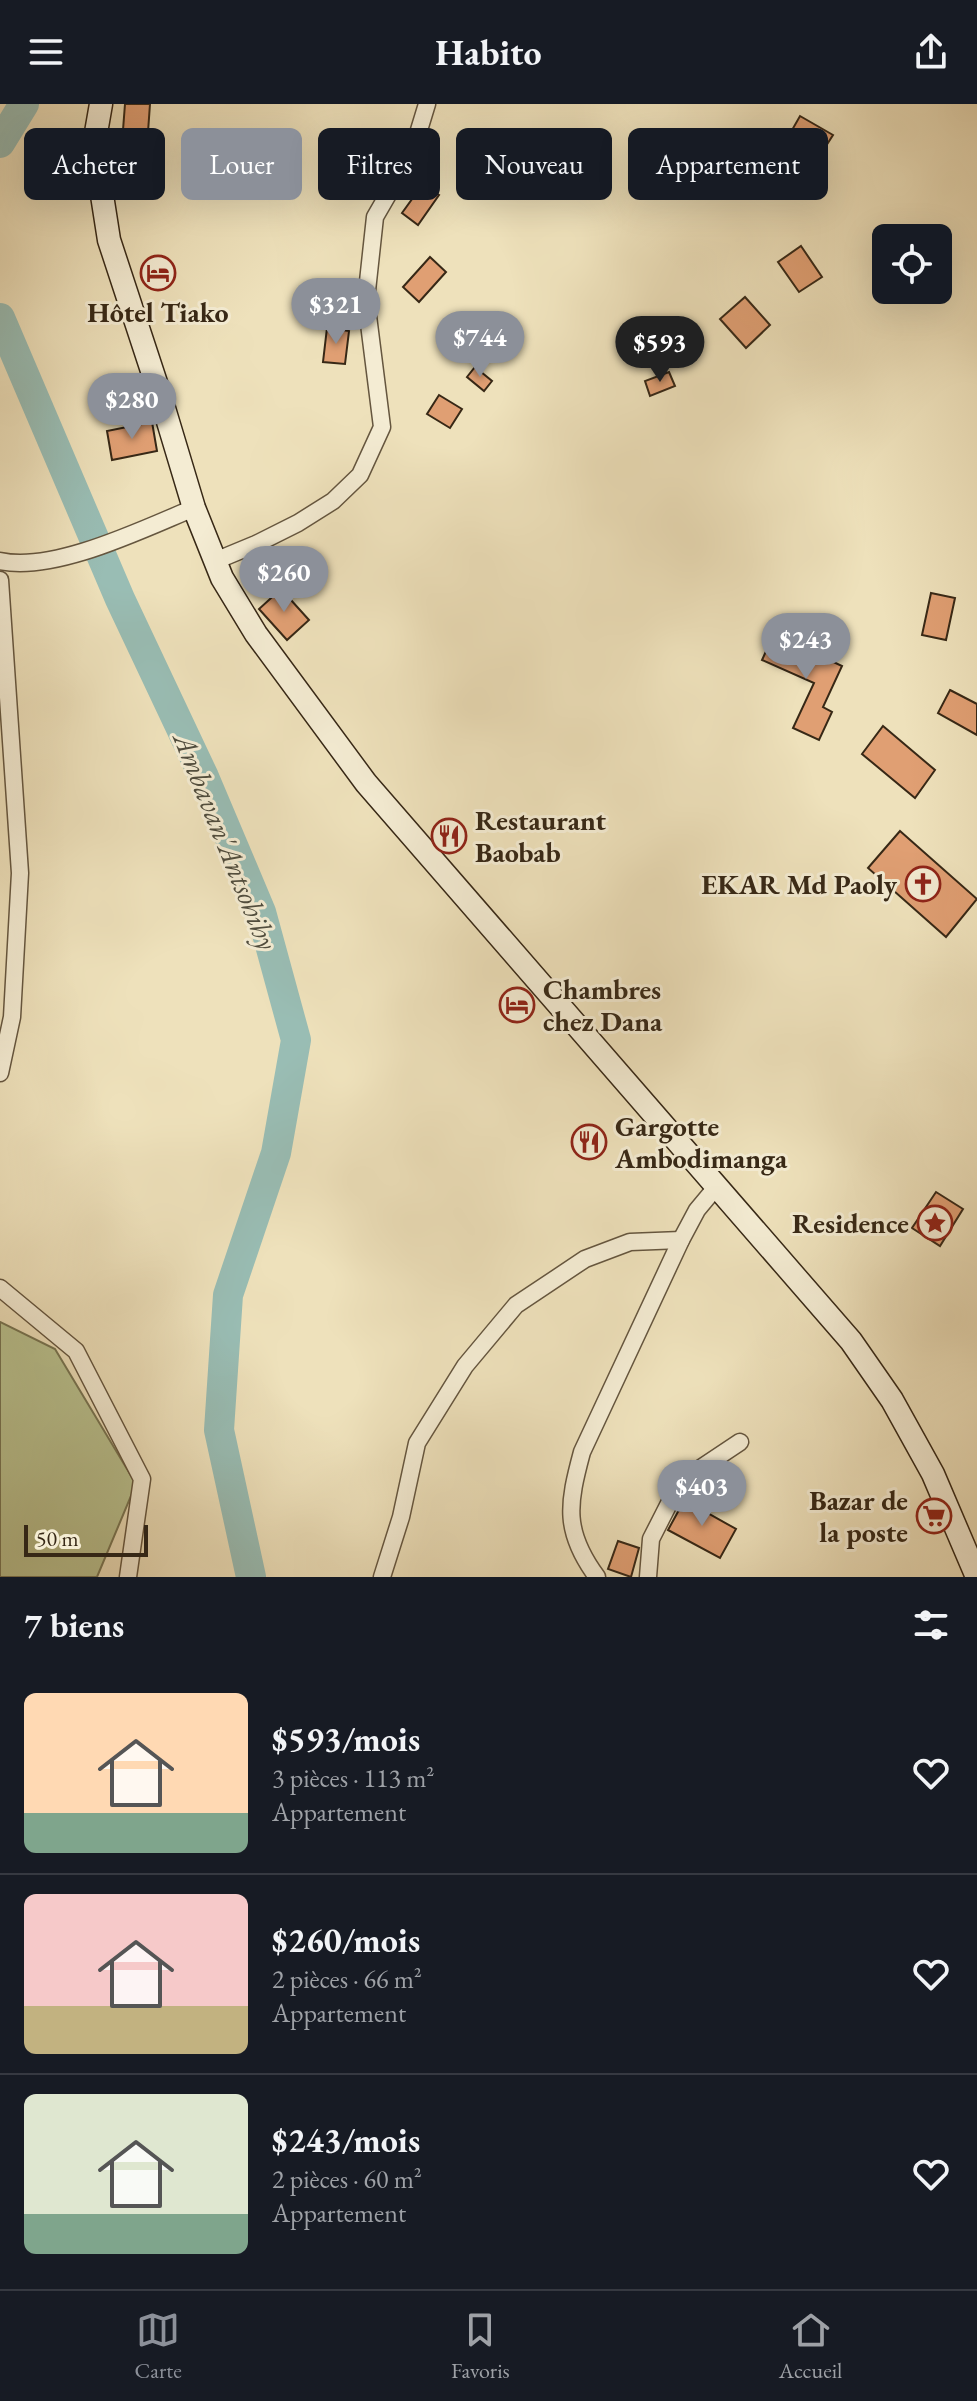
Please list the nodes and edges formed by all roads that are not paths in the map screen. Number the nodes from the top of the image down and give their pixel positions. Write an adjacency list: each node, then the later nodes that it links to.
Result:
1 (101, 104): 3 (main road)
2 (427, 104): 5 (street)
3 (194, 508): 4 (street); 5 (main road)
4 (0, 561)
5 (215, 561): 9 (main road)
6 (0, 580): 7 (street)
7 (6, 1013): 8 (street)
8 (0, 1073)
9 (717, 1186): 10 (street); 17 (main road)
10 (681, 1240): 14 (street); 15 (street)
11 (0, 1288): 13 (street)
12 (740, 1442): 16 (street)
13 (128, 1577)
14 (382, 1577)
15 (597, 1577)
16 (648, 1577)
17 (977, 1577)

